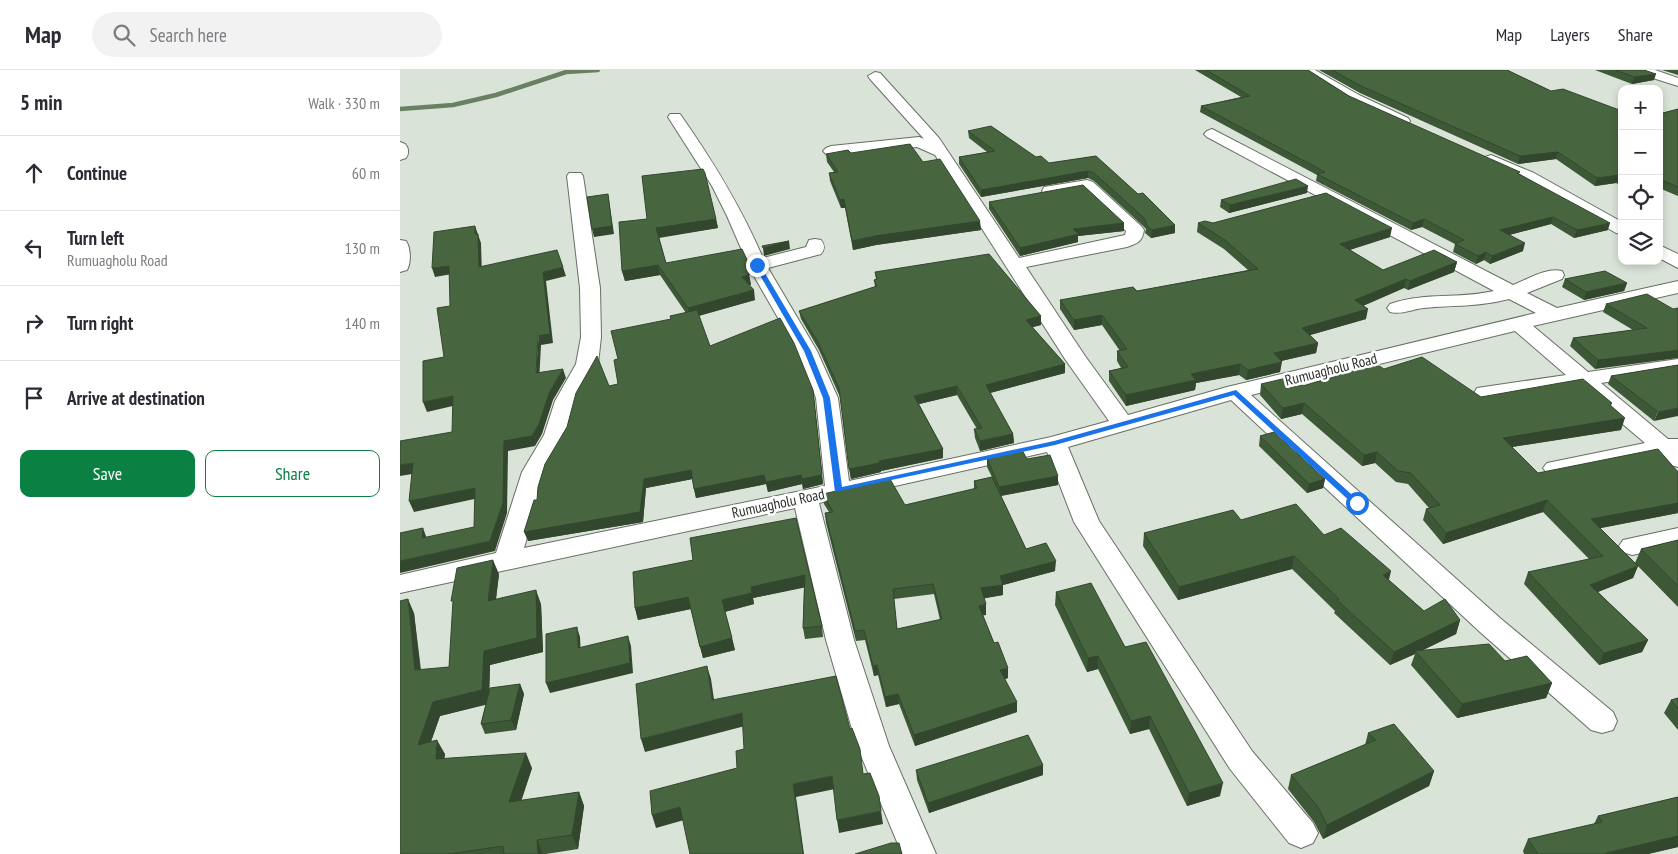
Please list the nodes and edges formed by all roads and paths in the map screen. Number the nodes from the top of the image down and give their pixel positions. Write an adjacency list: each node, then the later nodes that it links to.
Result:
1 (1305, 70): 6 (street)
2 (1642, 70): 4 (street)
3 (875, 76): 10 (street)
4 (1678, 82)
5 (675, 117): 25 (street)
6 (1415, 126)
7 (1212, 134): 15 (street)
8 (400, 147): 12 (street)
9 (831, 151): 10 (street)
10 (941, 152): 18 (street)
11 (1478, 154): 19 (street)
12 (400, 155)
13 (574, 176): 45 (street)
14 (1031, 195): 24 (street)
15 (1326, 195): 16 (street); 29 (street)
16 (1307, 200)
17 (994, 202): 18 (street)
18 (975, 205): 24 (street)
19 (1618, 227)
20 (815, 244): 25 (street)
21 (400, 245): 26 (street)
22 (1663, 253): 23 (street)
23 (1678, 262)
24 (1015, 264): 37 (street)
25 (757, 265): 41 (street)
26 (400, 266)
27 (1555, 275): 29 (street)
28 (1678, 287): 31 (street, Rumuagholu Road)
29 (1513, 294): 30 (street); 31 (street)
30 (1397, 308)
31 (1554, 315): 32 (street, Rumuagholu Road)
32 (1519, 324): 34 (street); 35 (street, Rumuagholu Road)
33 (1678, 365): 34 (street)
34 (1583, 379): 36 (street); 39 (street)
35 (1236, 392): 37 (street, Rumuagholu Road); 47 (street)
36 (1485, 393)
37 (1123, 424): 38 (street, Rumuagholu Road)
38 (1055, 443): 41 (street, Rumuagholu Road); 48 (street)
39 (1672, 450): 40 (street)
40 (1554, 468)
41 (838, 490): 42 (street, Rumuagholu Road)
42 (805, 498): 45 (street, Rumuagholu Road); 49 (street)
43 (1678, 537): 44 (street)
44 (1632, 546)
45 (507, 560): 46 (street, Rumuagholu Road)
46 (400, 584)
47 (1602, 721)
48 (1301, 833)
49 (919, 854)

